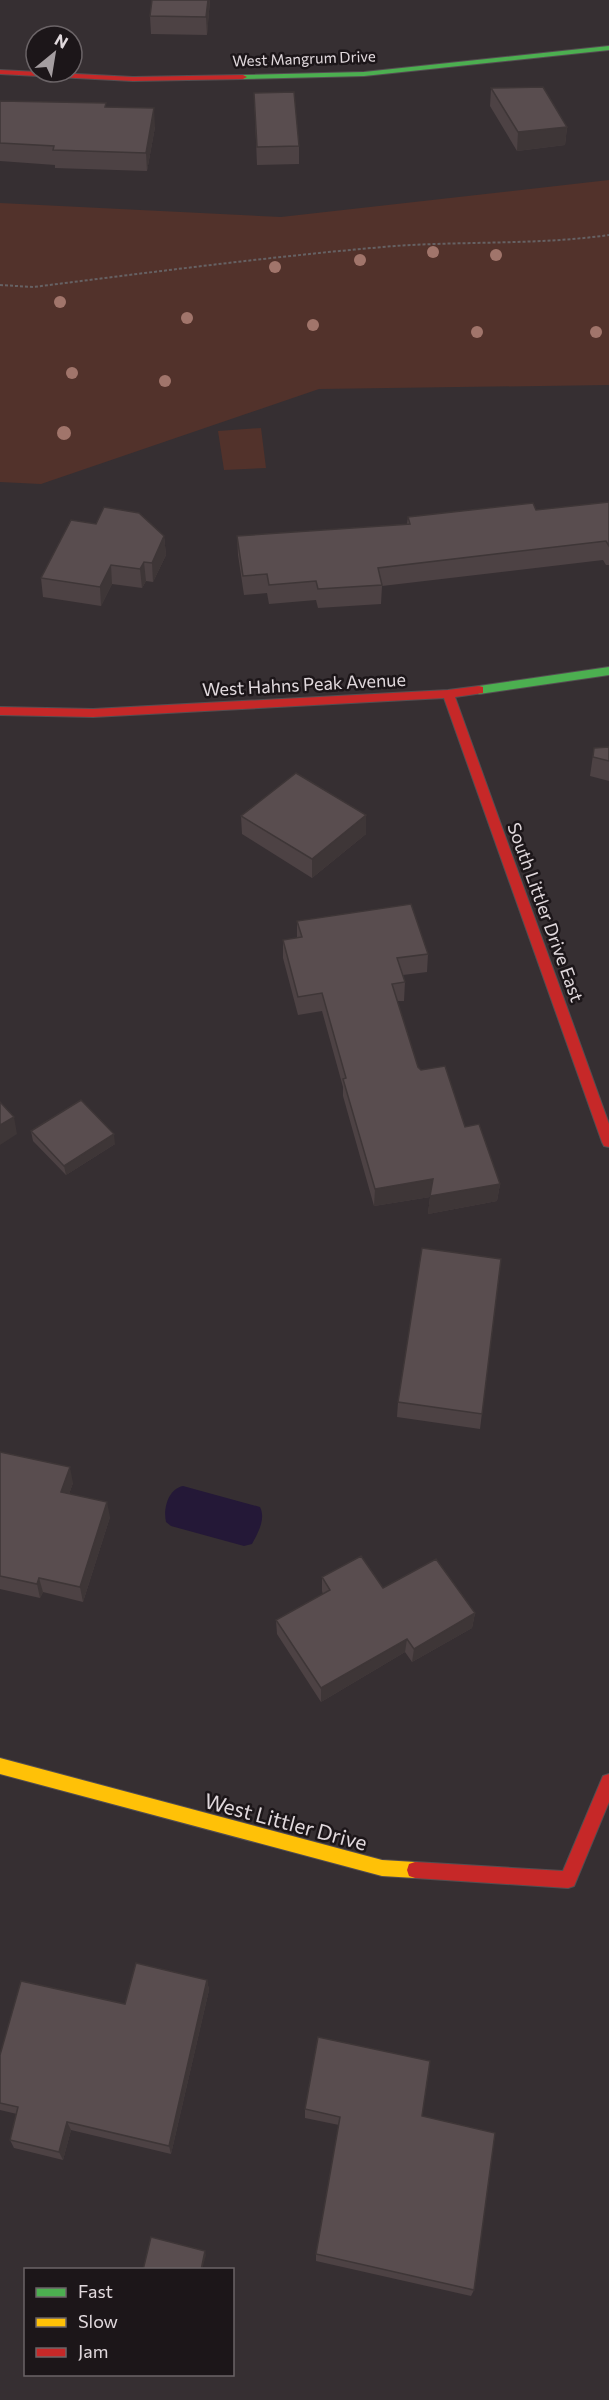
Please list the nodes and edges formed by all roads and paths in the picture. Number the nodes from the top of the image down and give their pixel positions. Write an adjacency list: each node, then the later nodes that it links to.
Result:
1 (609, 48): 2 (street, West Mangrum Drive)
2 (0, 72)
3 (609, 235): 4 (path)
4 (0, 285)
5 (609, 671): 6 (street, West Hahns Peak Avenue)
6 (448, 694): 7 (street, West Hahns Peak Avenue); 8 (street, South Littler Drive East)
7 (0, 711)
8 (609, 1142)
9 (0, 1766): 10 (street, West Littler Drive)
10 (609, 1782)

